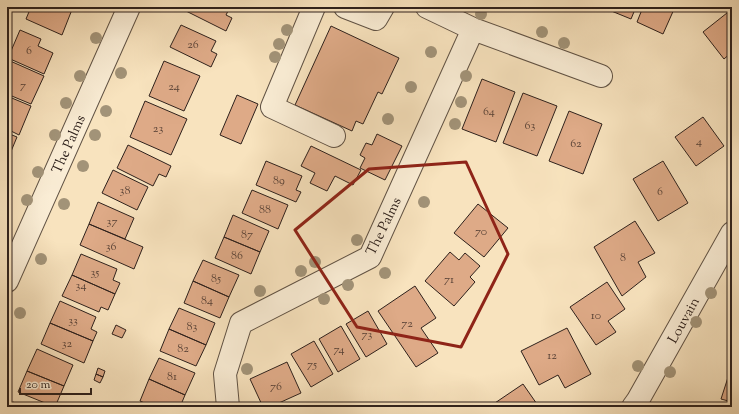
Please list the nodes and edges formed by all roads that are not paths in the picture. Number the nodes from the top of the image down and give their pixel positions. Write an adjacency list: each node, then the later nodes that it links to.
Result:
1 (129, 7): 10 (street, The Palms)
2 (314, 7): 8 (street)
3 (345, 7): 4 (street)
4 (383, 7)
5 (426, 7): 6 (street)
6 (473, 29): 7 (street); 11 (street, The Palms)
7 (601, 76)
8 (334, 136)
9 (732, 233): 12 (street, Louvain)
10 (7, 281)
11 (228, 407)
12 (633, 407)

